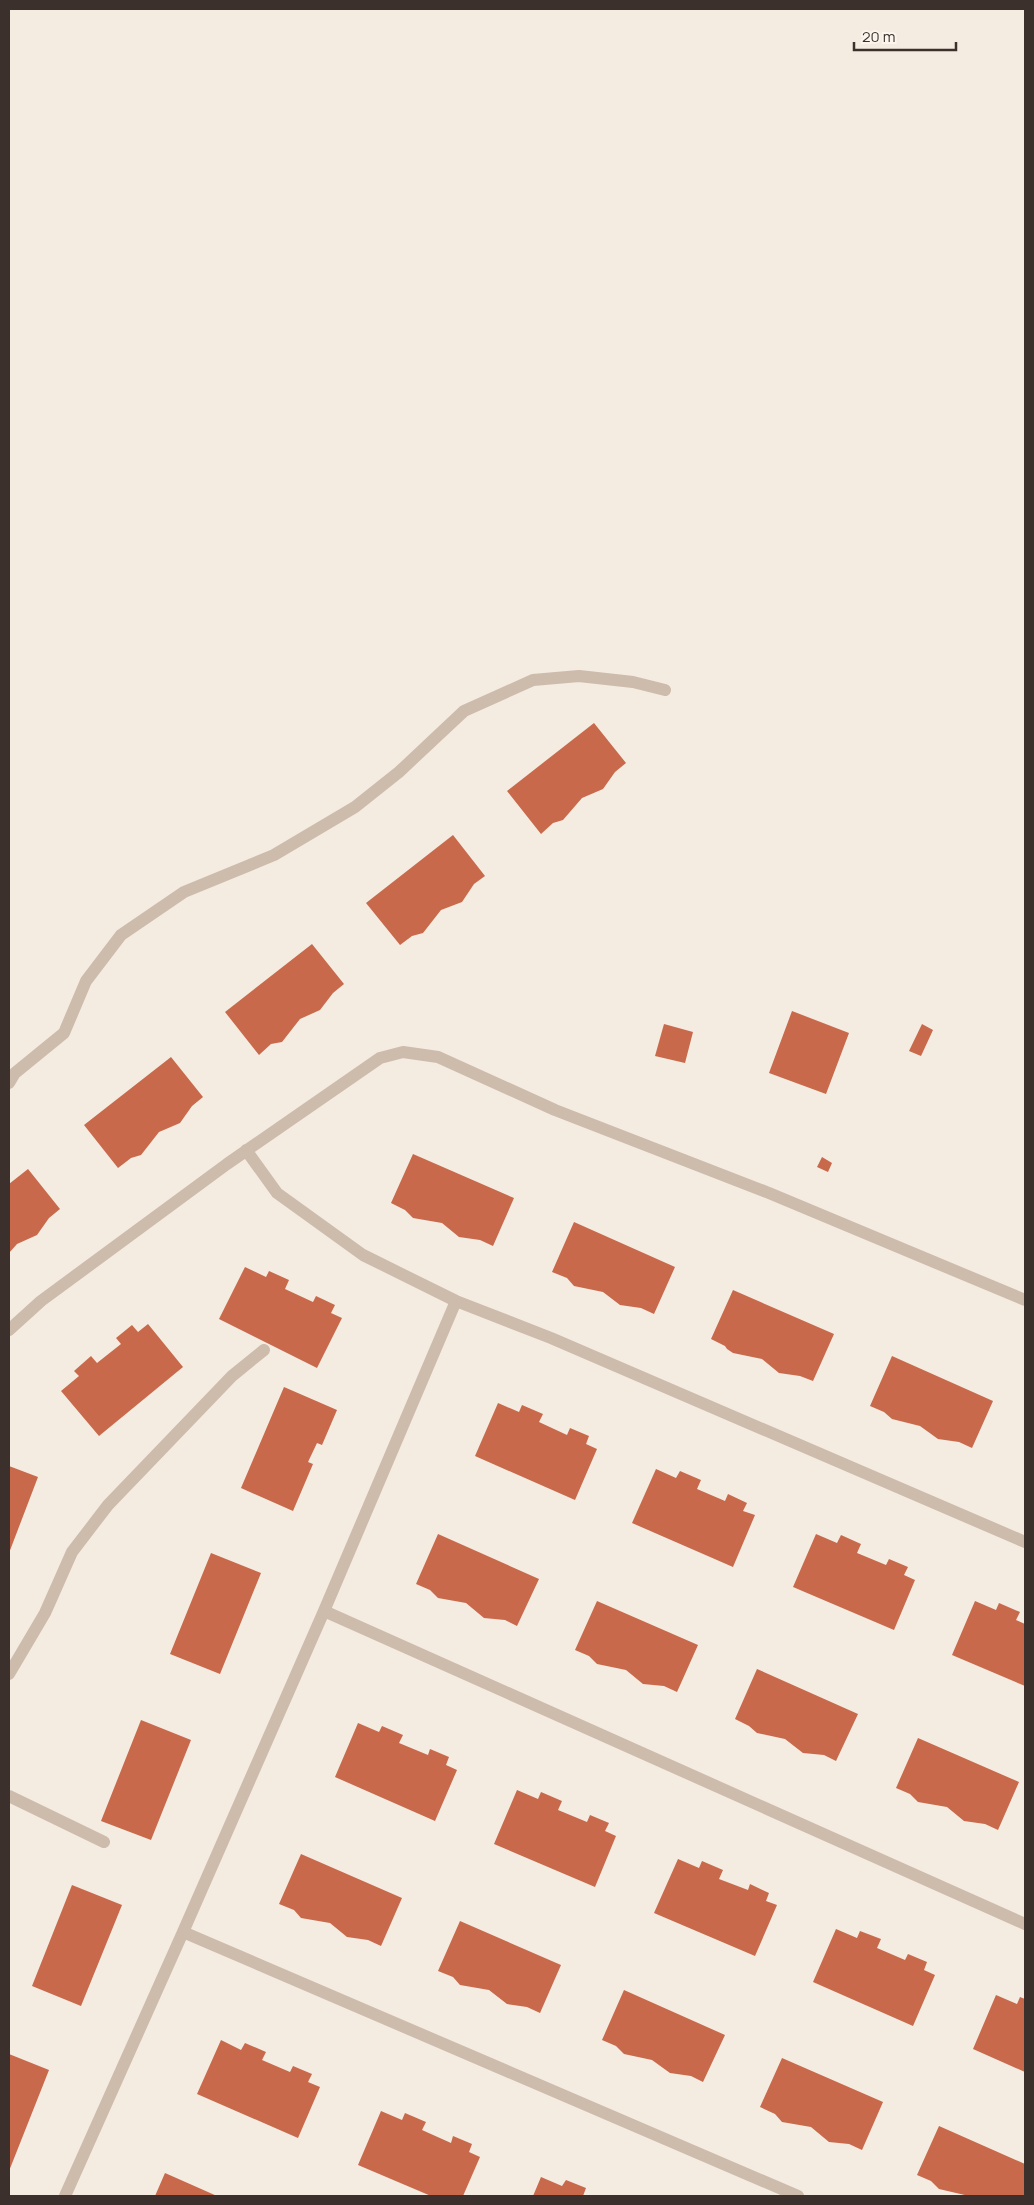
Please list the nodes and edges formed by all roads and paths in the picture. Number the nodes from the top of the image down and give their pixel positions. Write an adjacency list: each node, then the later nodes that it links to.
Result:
1 (665, 690): 2 (lane)
2 (9, 1083)
3 (246, 1150): 4 (lane); 5 (lane); 6 (lane)
4 (1025, 1300)
5 (456, 1301): 8 (lane); 9 (lane)
6 (9, 1330)
7 (264, 1350): 10 (lane)
8 (1025, 1542)
9 (324, 1611): 13 (lane); 14 (lane)
10 (9, 1674)
11 (9, 1796): 12 (lane)
12 (104, 1842)
13 (1025, 1924)
14 (183, 1932): 15 (lane); 16 (lane)
15 (64, 2196)
16 (798, 2196)

